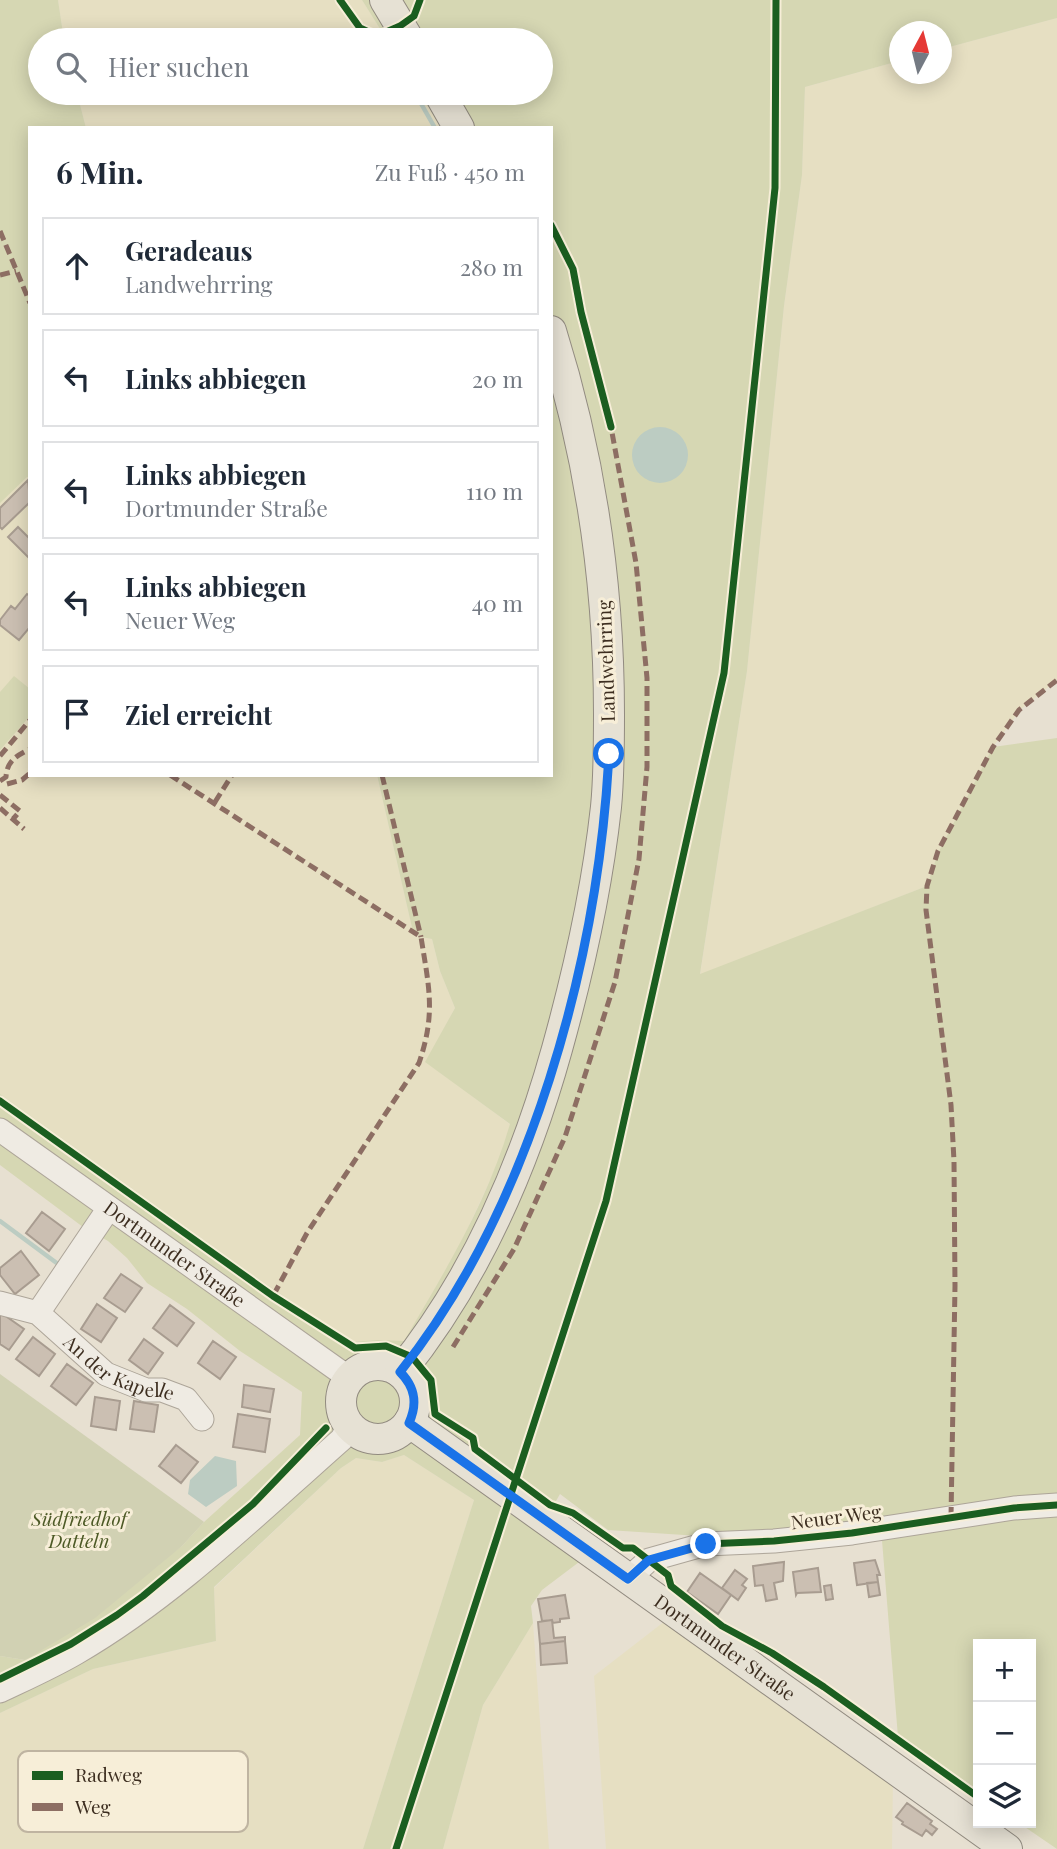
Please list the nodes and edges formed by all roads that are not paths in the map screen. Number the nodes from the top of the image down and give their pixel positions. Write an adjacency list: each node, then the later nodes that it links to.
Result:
1 (385, 0): 2 (main road)
2 (402, 28)
3 (446, 105): 4 (main road)
4 (458, 126)
5 (553, 338): 10 (main road, Landwehrring)
6 (0, 1130): 7 (street, Dortmunder Straße)
7 (109, 1208): 9 (street); 11 (street, Dortmunder Straße)
8 (0, 1303): 9 (street, An der Kapelle)
9 (38, 1313): 12 (street, An der Kapelle)
10 (400, 1372): 11 (main road); 13 (main road)
11 (349, 1378): 14 (main road)
12 (202, 1419)
13 (409, 1423): 14 (main road); 16 (main road, Dortmunder Straße)
14 (348, 1426): 17 (street)
15 (1057, 1505): 16 (street, Neuer Weg)
16 (628, 1579): 18 (main road, Dortmunder Straße)
17 (0, 1691)
18 (1007, 1849)

